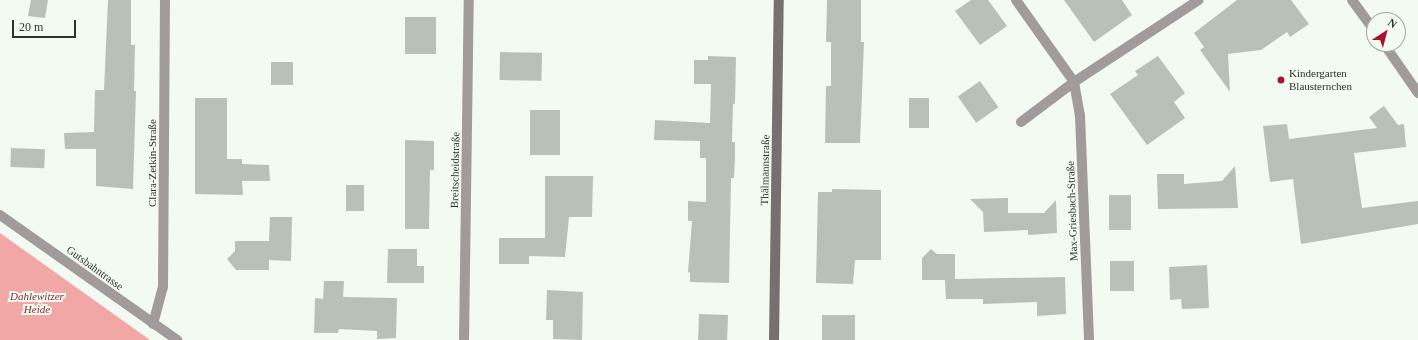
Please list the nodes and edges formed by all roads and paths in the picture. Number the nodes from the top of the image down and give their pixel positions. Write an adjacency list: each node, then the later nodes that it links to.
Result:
1 (165, 0): 13 (street, Clara-Zetkin-Straße)
2 (469, 0): 15 (street, Breitscheidstraße)
3 (779, 0): 16 (main road, Thälmannstraße)
4 (1016, 0): 9 (street)
5 (1198, 0): 9 (street)
6 (1352, 0): 7 (street)
7 (1366, 19)
8 (1390, 52): 10 (street)
9 (1074, 82): 11 (street); 17 (street, Max-Griesbach-Straße)
10 (1418, 93)
11 (1021, 122)
12 (0, 215): 13 (street, Gutsbahntrasse)
13 (153, 324): 14 (street, Gutsbahntrasse)
14 (177, 340)
15 (464, 340)
16 (774, 340)
17 (1089, 340)

